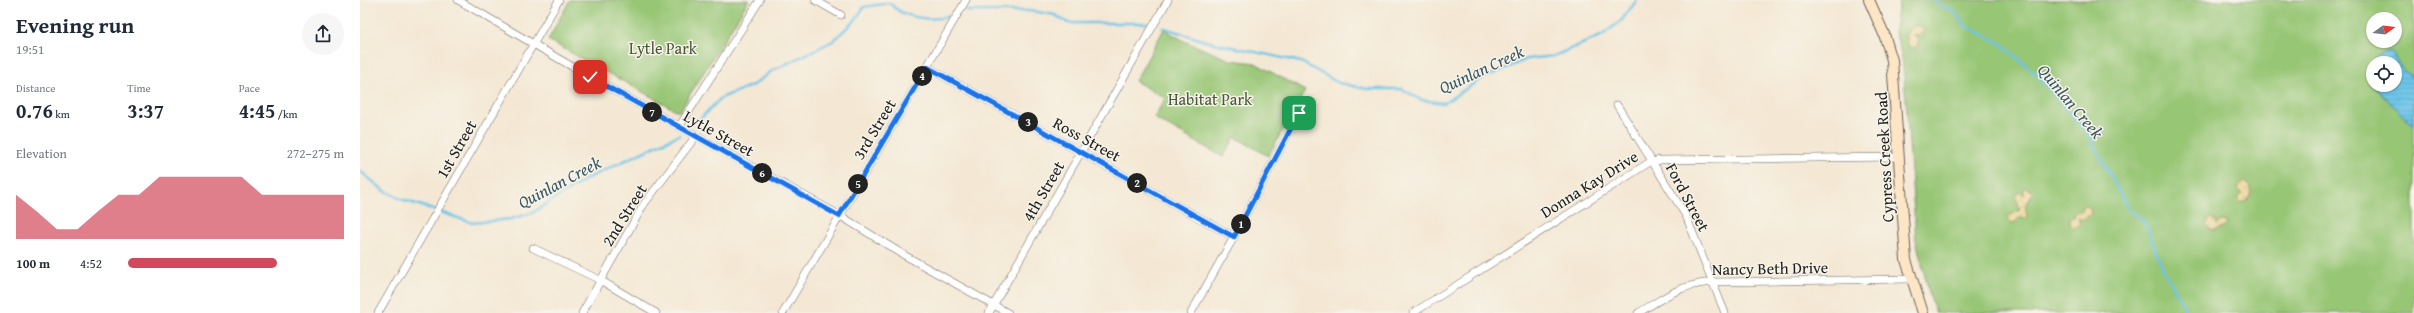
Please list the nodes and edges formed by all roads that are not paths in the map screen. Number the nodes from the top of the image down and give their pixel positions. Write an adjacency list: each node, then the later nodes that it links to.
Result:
1 (458, 0): 9 (street, Lytle Street)
2 (559, 0): 9 (street, 1st Street)
3 (760, 0): 13 (street)
4 (816, 0): 8 (street)
5 (966, 0): 10 (street, 3rd Street)
6 (1869, 0): 16 (main road, Cypress Creek Road)
7 (1164, 1): 15 (street, 4th Street)
8 (841, 15)
9 (535, 43): 13 (street, Lytle Street); 25 (street, 1st Street)
10 (927, 67): 15 (street, Ross Street); 18 (street, 3rd Street)
11 (1617, 105): 17 (street, Ford Street)
12 (1299, 113): 19 (street)
13 (679, 127): 14 (street, Lytle Street)
14 (696, 136): 18 (street, Lytle Street); 22 (street, 2nd Street)
15 (1081, 152): 19 (street, Ross Street); 24 (street, 4th Street)
16 (1899, 157): 17 (street, Donna Kay Drive); 21 (main road, Cypress Creek Road)
17 (1652, 162): 23 (street, Ford Street); 32 (street, Donna Kay Drive)
18 (839, 216): 24 (street, Lytle Street); 28 (street, 3rd Street)
19 (1234, 237): 31 (street)
20 (533, 248): 22 (street)
21 (1911, 279): 23 (street, Nancy Beth Drive); 35 (main road, Cypress Creek Road)
22 (600, 280): 26 (street, 2nd Street); 27 (street)
23 (1712, 282): 33 (street, Nancy Beth Drive); 34 (street, Ford Street)
24 (994, 305): 29 (street, 4th Street); 30 (street, Lytle Street)
25 (378, 313)
26 (582, 313)
27 (656, 313)
28 (783, 313)
29 (989, 313)
30 (1008, 313)
31 (1191, 313)
32 (1413, 313)
33 (1638, 313)
34 (1725, 313)
35 (1923, 313)

